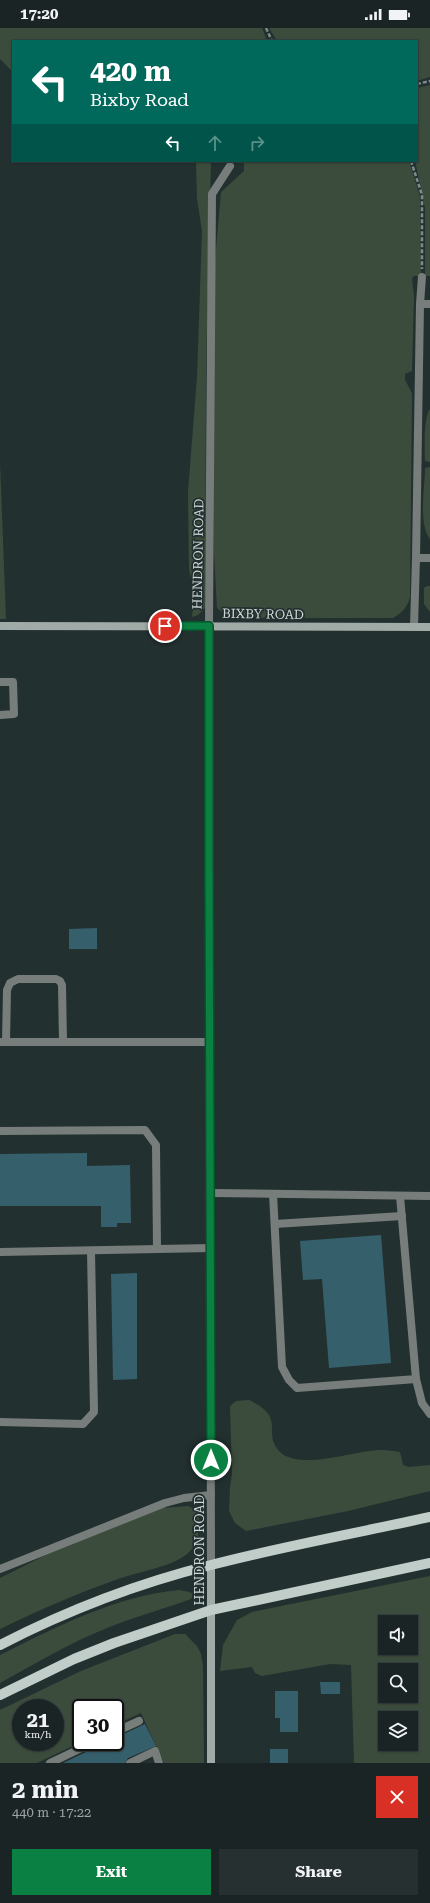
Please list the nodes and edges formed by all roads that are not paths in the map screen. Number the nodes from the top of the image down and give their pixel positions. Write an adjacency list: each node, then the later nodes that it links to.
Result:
1 (230, 166): 8 (street, HENDRON ROAD)
2 (422, 277): 3 (street)
3 (420, 304): 4 (street); 5 (street)
4 (430, 304)
5 (416, 558): 6 (street); 9 (street)
6 (430, 558)
7 (0, 626): 8 (street, BIXBY ROAD)
8 (209, 626): 9 (street, BIXBY ROAD); 15 (street, HENDRON ROAD)
9 (414, 627): 10 (street, BIXBY ROAD)
10 (430, 627)
11 (0, 682): 12 (street)
12 (0, 715)
13 (3, 1042): 14 (street); 14 (street)
14 (63, 1042): 15 (street)
15 (210, 1042): 17 (street, HENDRON ROAD)
16 (0, 1131): 24 (street)
17 (210, 1193): 18 (street); 23 (street, HENDRON ROAD)
18 (273, 1194): 19 (street); 22 (street)
19 (400, 1196): 20 (street); 21 (street)
20 (430, 1196)
21 (402, 1216): 22 (street); 27 (street)
22 (275, 1224): 27 (street)
23 (211, 1248): 24 (street); 30 (street, HENDRON ROAD)
24 (157, 1249): 25 (street)
25 (91, 1251): 26 (street); 29 (street)
26 (0, 1252)
27 (416, 1379): 28 (street)
28 (430, 1414)
29 (0, 1422)
30 (212, 1495): 33 (street, HENDRON ROAD); 34 (street)
31 (430, 1517): 33 (main road)
32 (430, 1563): 35 (main road)
33 (211, 1565): 35 (street, HENDRON ROAD); 36 (main road)
34 (0, 1569)
35 (211, 1610): 37 (main road); 44 (street, HENDRON ROAD)
36 (0, 1645)
37 (0, 1695)
38 (139, 1721): 39 (street)
39 (124, 1728)
40 (75, 1751): 41 (street)
41 (50, 1763)
42 (130, 1763): 43 (street)
43 (159, 1763)
44 (211, 1763)

